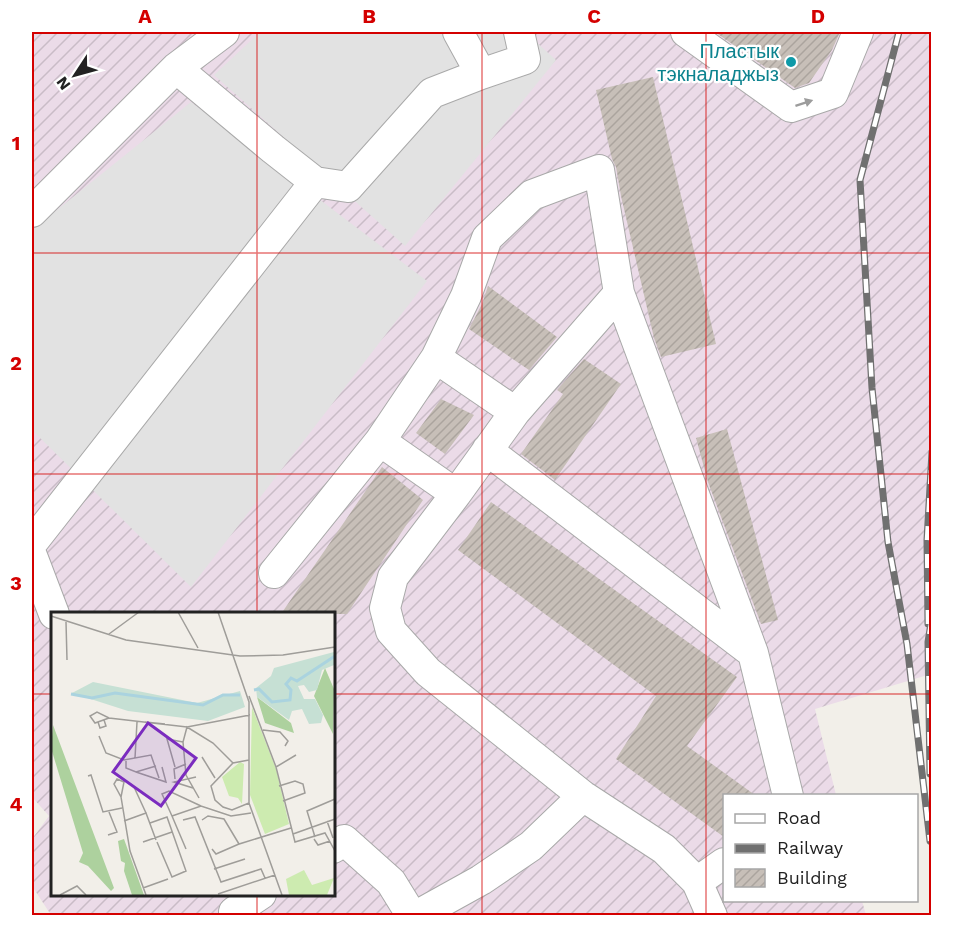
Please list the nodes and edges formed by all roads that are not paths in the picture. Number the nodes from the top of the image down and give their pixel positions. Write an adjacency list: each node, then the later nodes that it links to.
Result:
1 (224, 32): 6 (lane)
2 (458, 32): 7 (lane)
3 (519, 32): 7 (lane)
4 (686, 32): 5 (lane, one-way to 5)
5 (858, 32)
6 (176, 68): 8 (lane); 9 (lane)
7 (481, 74): 8 (lane)
8 (315, 182): 16 (lane)
9 (32, 212)
10 (619, 293): 11 (lane); 12 (lane); 20 (lane)
11 (436, 358): 12 (lane); 13 (lane)
12 (515, 412): 14 (lane)
13 (380, 441): 15 (lane); 18 (lane)
14 (487, 450): 15 (lane); 20 (lane)
15 (456, 494): 22 (lane)
16 (32, 543)
17 (32, 556): 19 (lane)
18 (274, 573)
19 (53, 612)
20 (753, 653): 21 (lane)
21 (788, 794)
22 (583, 796): 25 (lane); 28 (lane)
23 (334, 847): 28 (lane)
24 (723, 864): 25 (lane)
25 (697, 882): 29 (lane)
26 (258, 896): 27 (lane)
27 (234, 912)
28 (414, 915)
29 (712, 915)

